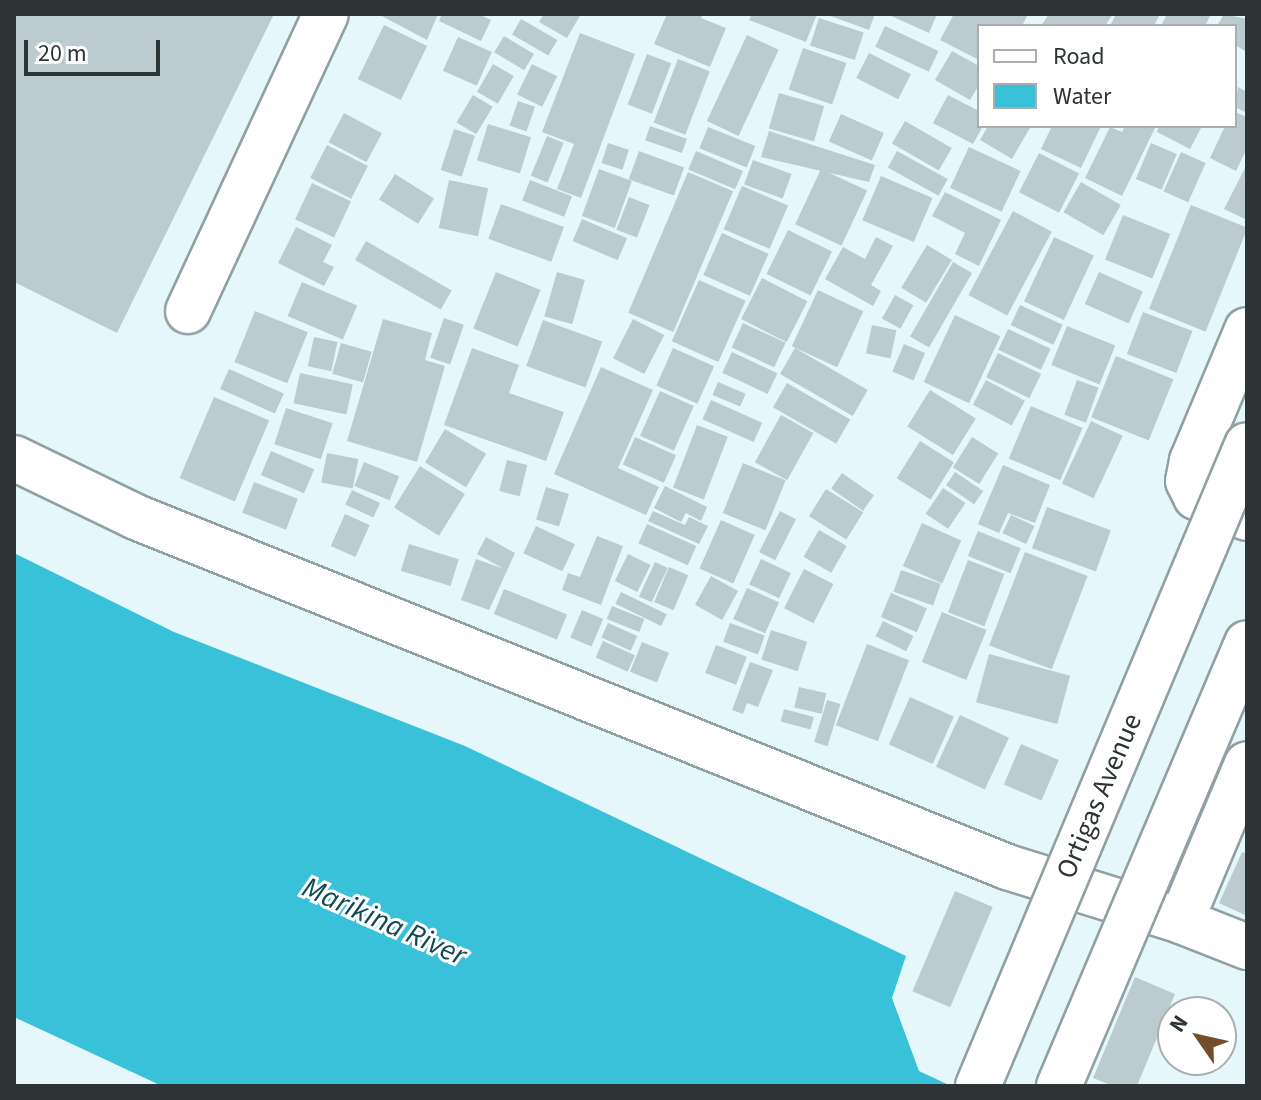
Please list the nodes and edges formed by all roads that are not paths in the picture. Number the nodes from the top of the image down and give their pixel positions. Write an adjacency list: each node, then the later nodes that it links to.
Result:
1 (326, 14): 2 (street)
2 (188, 311)
3 (1247, 330): 6 (street)
4 (1247, 445): 11 (street, Ortigas Avenue, bridge)
5 (14, 458): 9 (street)
6 (1247, 518)
7 (1247, 643): 12 (street, bridge)
8 (1247, 764): 9 (street)
9 (1181, 921): 10 (street)
10 (1247, 947)
11 (978, 1086)
12 (1059, 1086)

